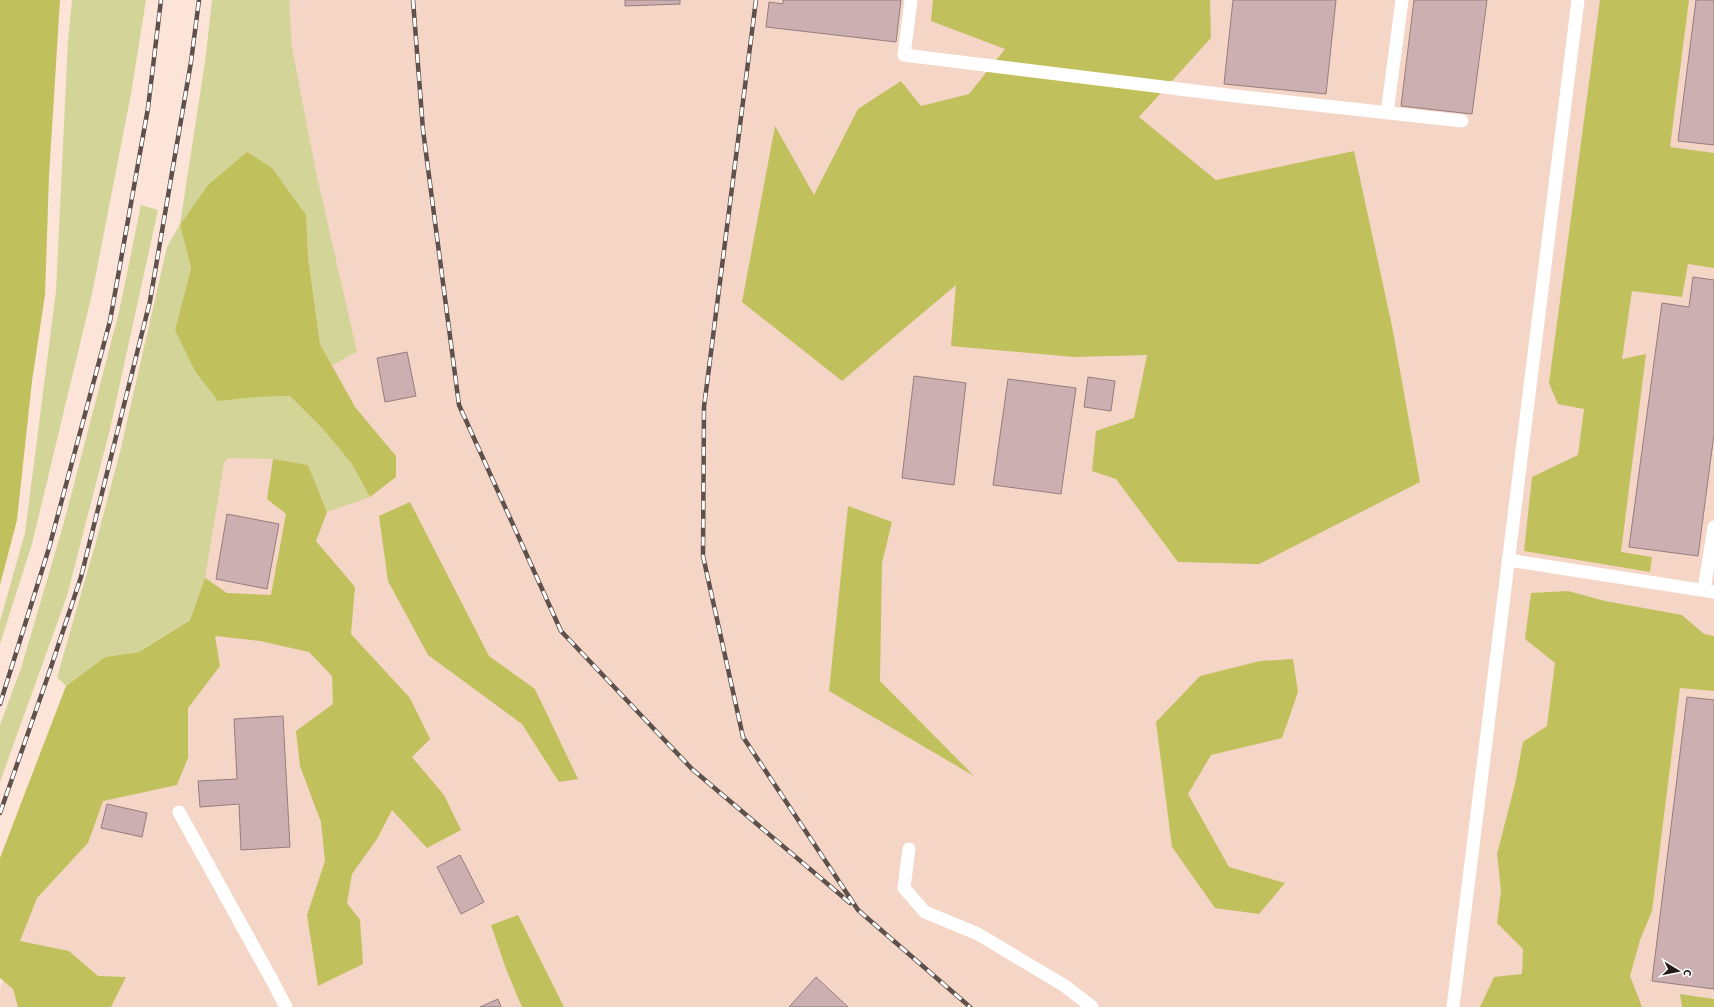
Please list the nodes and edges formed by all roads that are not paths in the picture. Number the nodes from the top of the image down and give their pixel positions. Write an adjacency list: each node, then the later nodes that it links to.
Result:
1 (911, 0): 4 (lane)
2 (1402, 0): 4 (lane)
3 (1578, 0): 7 (lane)
4 (1387, 113): 5 (lane)
5 (1462, 121)
6 (1714, 527): 8 (lane)
7 (1508, 560): 8 (lane); 13 (lane)
8 (1709, 591)
9 (179, 812): 11 (lane)
10 (908, 850): 12 (lane)
11 (286, 1007)
12 (1092, 1007)
13 (1453, 1007)

